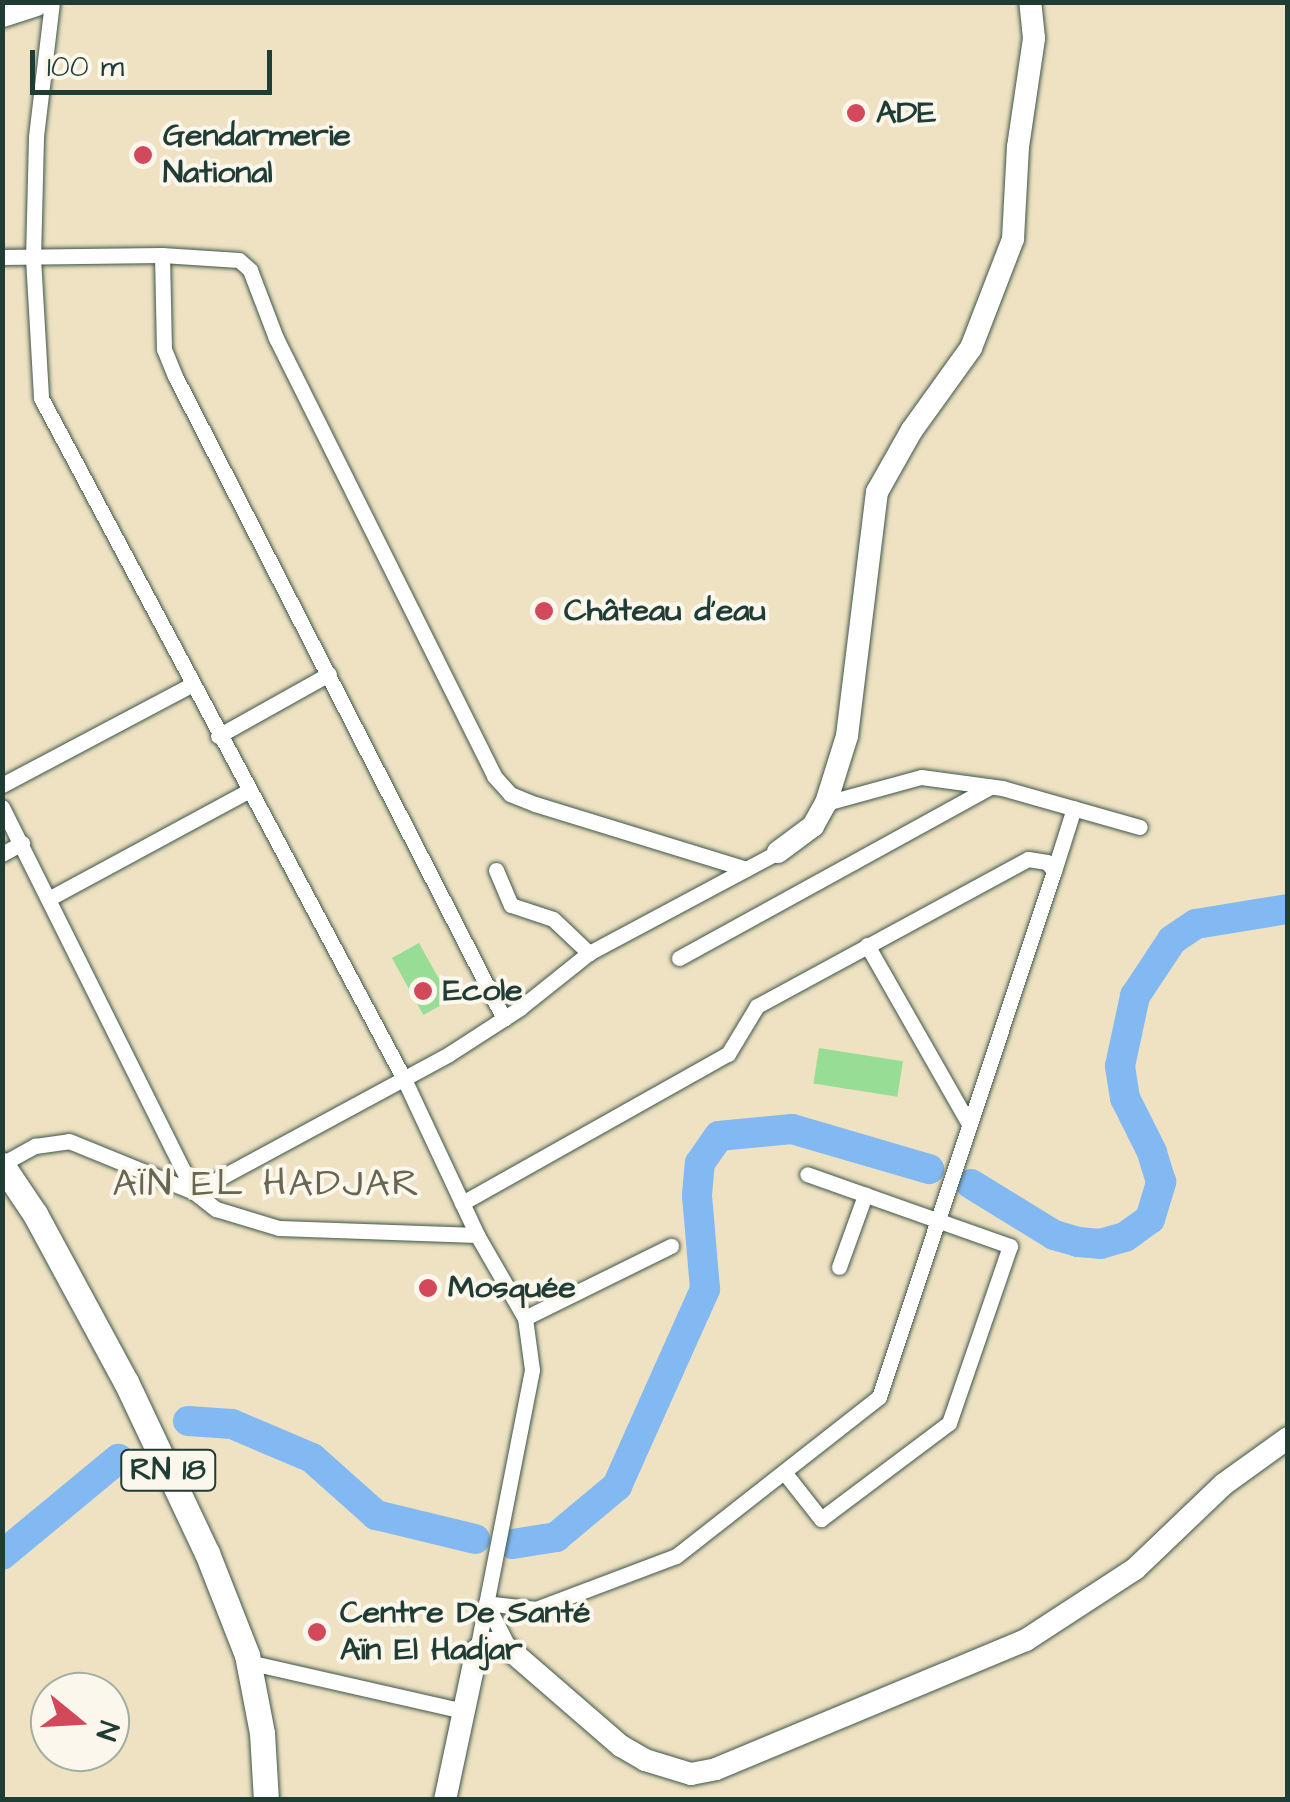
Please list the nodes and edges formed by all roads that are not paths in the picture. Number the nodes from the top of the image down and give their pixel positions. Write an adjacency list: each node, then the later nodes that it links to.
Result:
1 (48, 2): 3 (main road); 6 (street)
2 (1030, 2): 13 (main road)
3 (17, 10)
4 (162, 255): 6 (street); 7 (street); 20 (street)
5 (2, 257): 6 (street)
6 (33, 258): 8 (street)
7 (328, 674): 9 (street); 27 (street)
8 (191, 685): 9 (street); 10 (street)
9 (218, 736): 12 (street)
10 (2, 785)
11 (990, 786): 13 (street); 15 (street); 26 (street)
12 (248, 791): 23 (street); 28 (street)
13 (826, 803): 18 (main road)
14 (2, 807): 17 (street)
15 (1074, 808): 16 (street); 22 (street)
16 (1140, 827)
17 (22, 843): 19 (street); 23 (street)
18 (778, 852): 20 (street)
19 (2, 854)
20 (746, 869): 25 (street)
21 (496, 870): 25 (street)
22 (1054, 872): 24 (street); 29 (street)
23 (50, 898): 32 (street)
24 (866, 945): 29 (street); 34 (street)
25 (589, 954): 27 (street)
26 (679, 958)
27 (504, 1019): 28 (street)
28 (404, 1079): 32 (street); 34 (street)
29 (969, 1124): 35 (street)
30 (2, 1165): 32 (street); 45 (main road, RN 18)
31 (808, 1174): 33 (street)
32 (194, 1192): 36 (street)
33 (865, 1194): 35 (street); 38 (street)
34 (462, 1203): 36 (street)
35 (938, 1220): 41 (street); 41 (street)
36 (477, 1234): 39 (street)
37 (672, 1246): 39 (street)
38 (839, 1267)
39 (526, 1318): 42 (street)
40 (1288, 1438): 44 (main road)
41 (784, 1472): 42 (street)
42 (486, 1603): 43 (street); 44 (street)
43 (476, 1650): 44 (main road); 46 (main road)
44 (510, 1650)
45 (248, 1662): 46 (street); 47 (main road, RN 18)
46 (464, 1711): 48 (main road)
47 (266, 1800)
48 (444, 1800)

